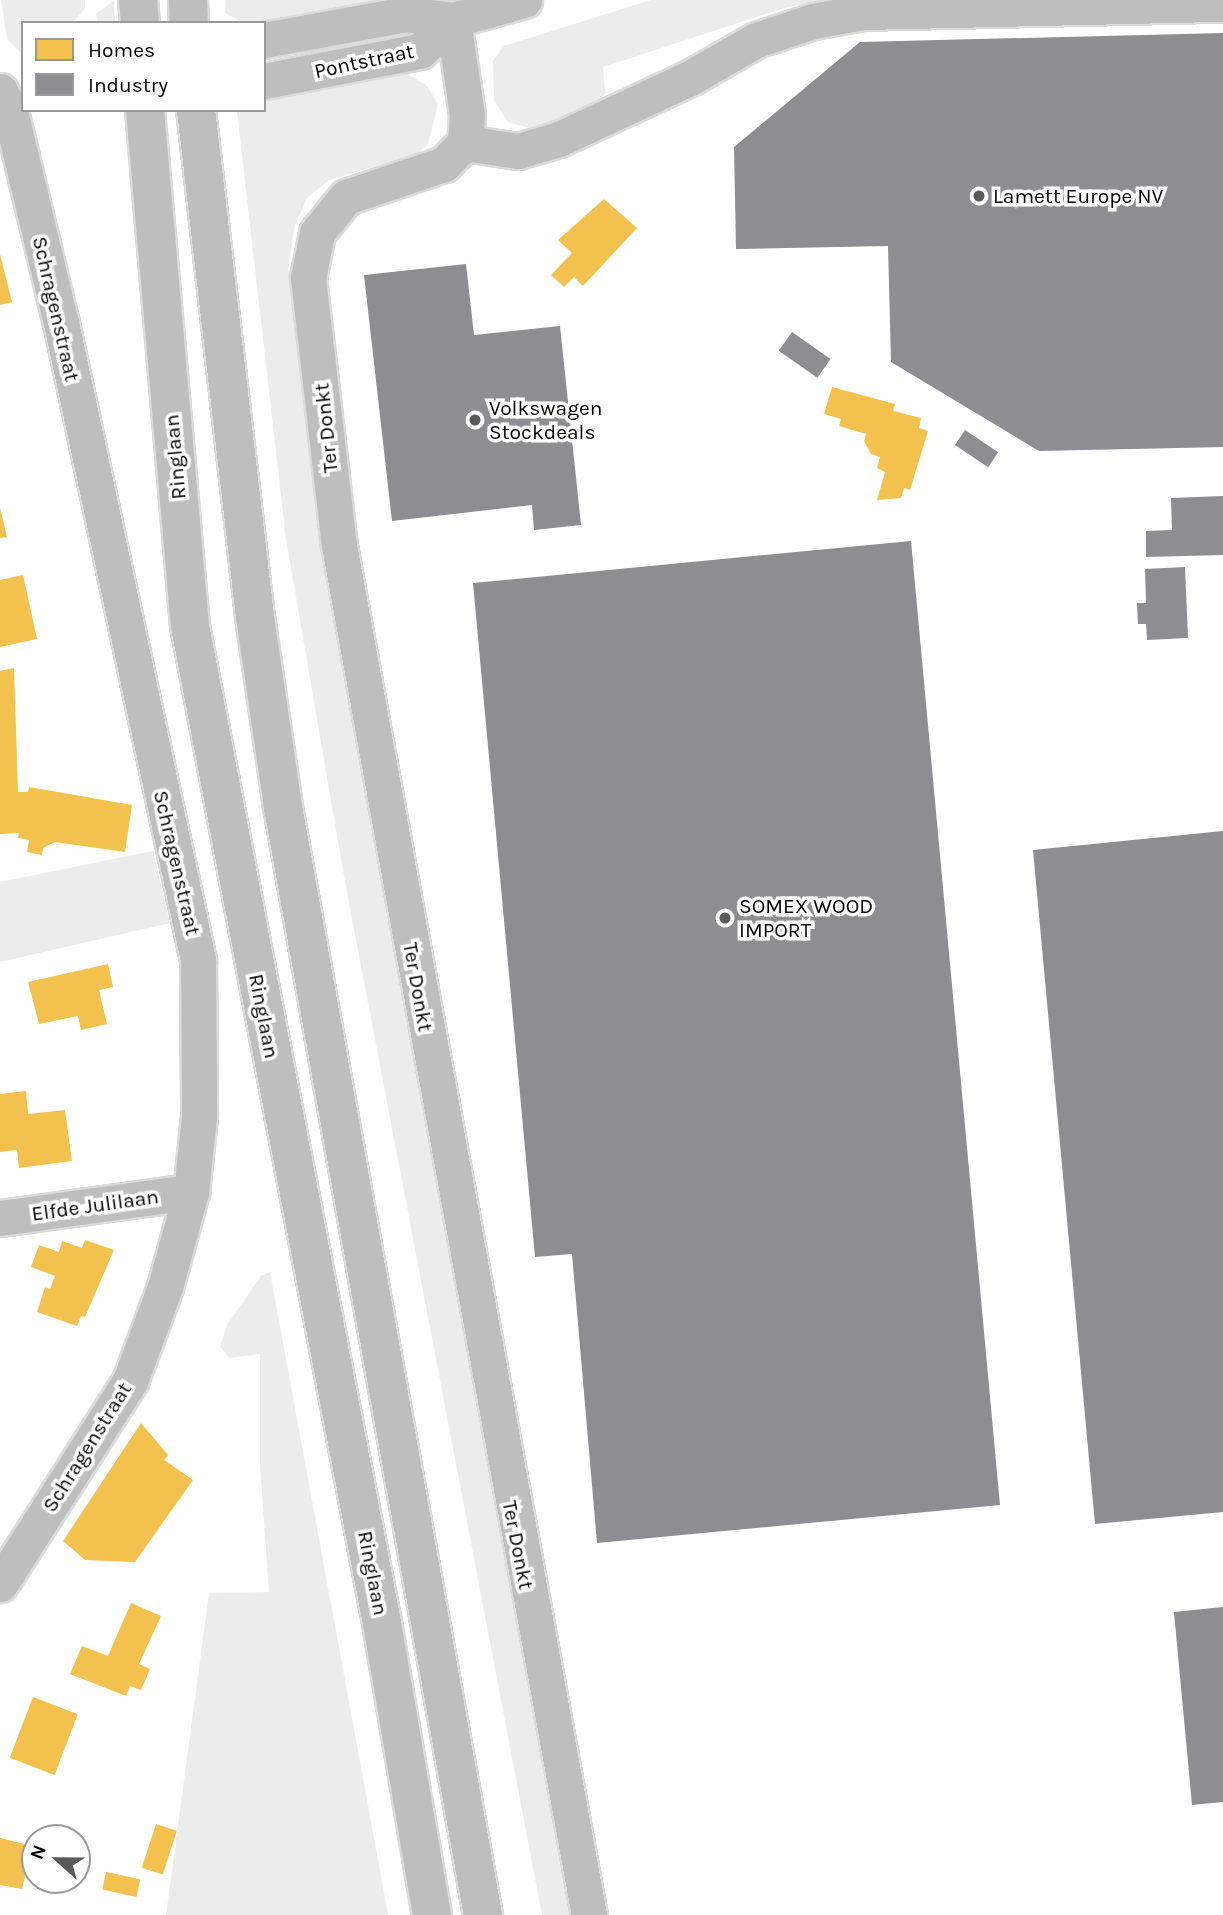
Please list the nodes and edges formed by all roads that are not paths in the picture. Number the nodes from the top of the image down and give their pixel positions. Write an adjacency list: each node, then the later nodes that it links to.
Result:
1 (138, 0): 6 (main road)
2 (188, 0): 7 (main road)
3 (524, 0): 5 (street, Pontstraat)
4 (1223, 4): 13 (street)
5 (453, 20): 8 (street, Pontstraat); 9 (street, Pontstraat); 13 (street)
6 (140, 21)
7 (189, 21)
8 (266, 40)
9 (266, 81)
10 (8, 106): 14 (street, Schragenstraat)
11 (145, 112): 17 (main road, Ringlaan)
12 (196, 112): 18 (main road)
13 (466, 143): 19 (street, Ter Donkt)
14 (191, 1192): 15 (street, Elfde Julilaan); 16 (street, Schragenstraat)
15 (0, 1218)
16 (0, 1584)
17 (432, 1915)
18 (483, 1915)
19 (589, 1915)

